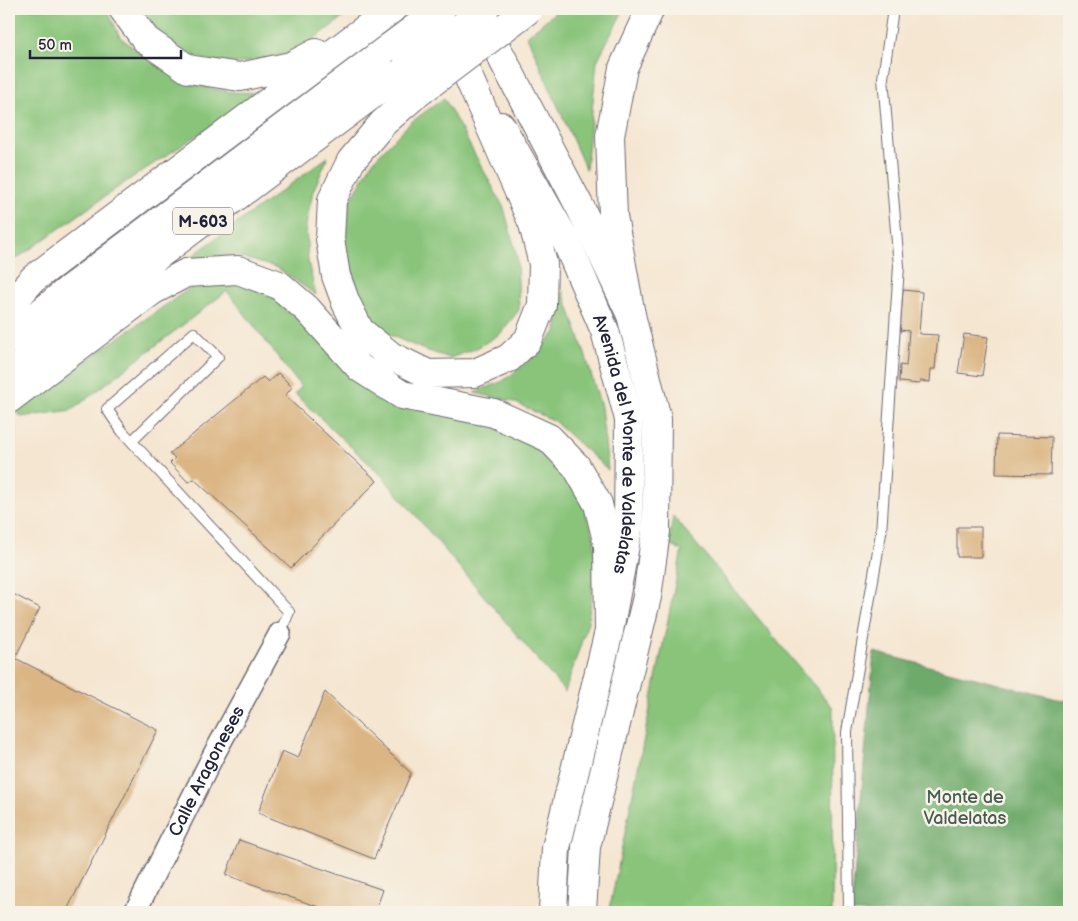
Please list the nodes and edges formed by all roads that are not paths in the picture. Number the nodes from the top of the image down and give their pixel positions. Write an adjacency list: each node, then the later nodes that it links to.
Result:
1 (123, 9): 10 (main road)
2 (430, 9): 11 (main road)
3 (436, 9): 11 (main road, Avenida del Monte de Valdelatas)
4 (441, 9): 16 (main road, M-603, bridge)
5 (476, 9): 15 (main road, Avenida del Monte de Valdelatas)
6 (485, 9): 17 (main road, M-603, bridge)
7 (529, 9): 11 (main road, bridge)
8 (650, 9): 15 (main road)
9 (893, 9): 25 (lane)
10 (385, 14): 12 (main road)
11 (456, 49): 20 (main road, Avenida del Monte de Valdelatas)
12 (34, 279): 13 (main road); 14 (main road)
13 (9, 296)
14 (9, 306)
15 (631, 315): 24 (main road, Avenida del Monte de Valdelatas)
16 (9, 339)
17 (9, 374)
18 (9, 399): 20 (main road)
19 (132, 441): 19 (lane); 21 (lane)
20 (610, 631): 23 (main road, Avenida del Monte de Valdelatas)
21 (280, 633): 22 (street, Calle Aragoneses)
22 (135, 912)
23 (553, 912)
24 (582, 912)
25 (849, 912)

